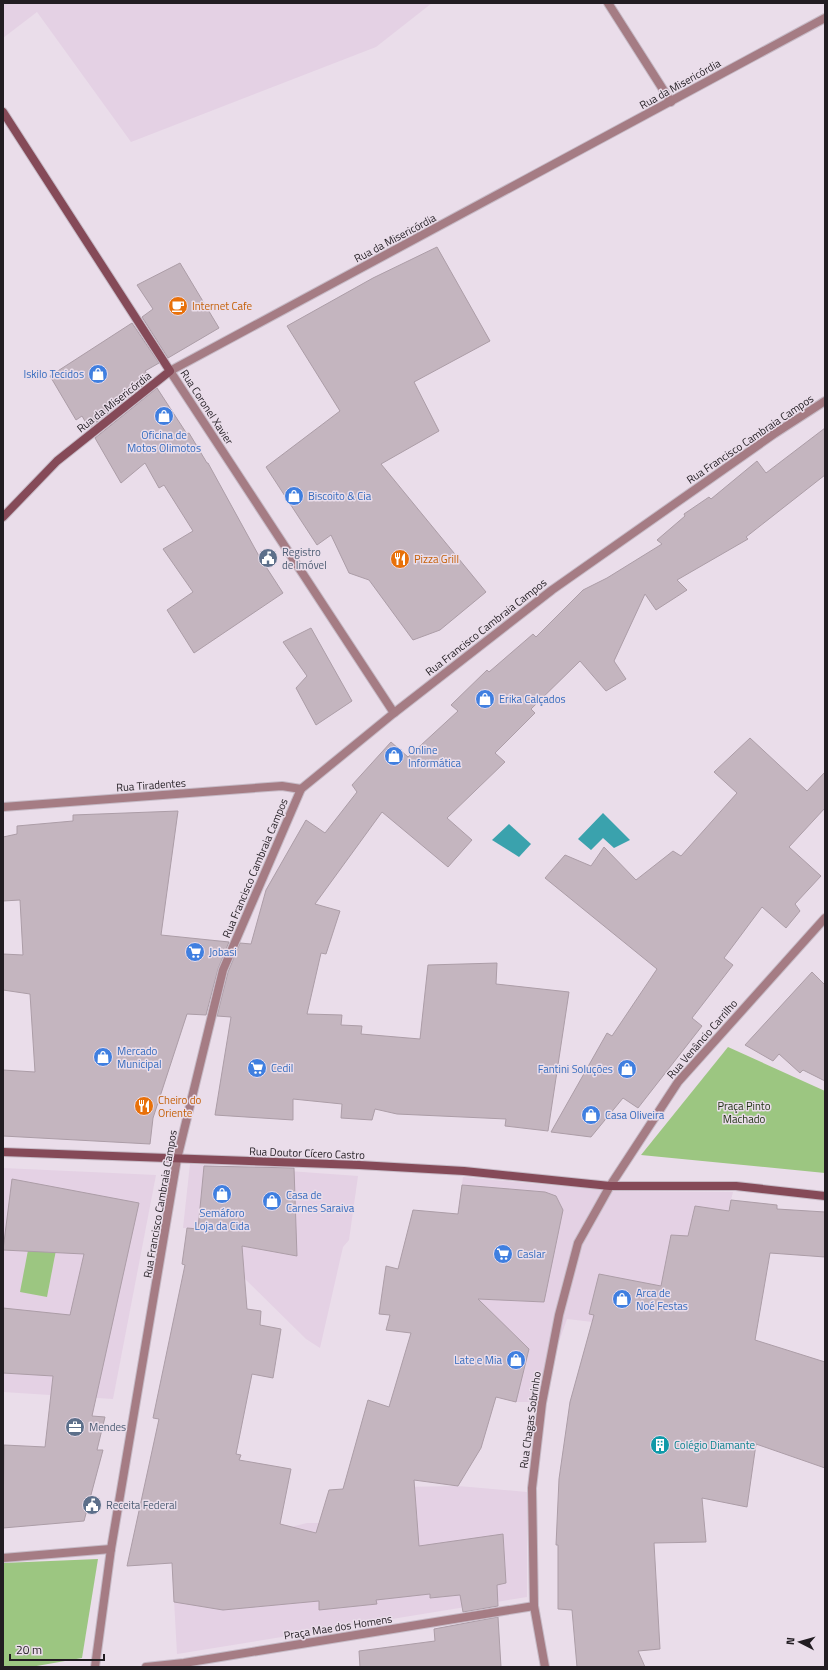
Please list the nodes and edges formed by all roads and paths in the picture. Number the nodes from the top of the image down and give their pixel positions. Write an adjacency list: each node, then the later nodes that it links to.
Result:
1 (608, 3): 3 (street)
2 (825, 18): 3 (street, Rua da Misericórdia)
3 (671, 102): 5 (street, Rua da Misericórdia)
4 (3, 112): 5 (street, Rua Coronel Xavier)
5 (170, 371): 7 (street, Rua da Misericórdia); 8 (street, Rua Coronel Xavier)
6 (825, 401): 8 (street, Rua Francisco Cambraia Campos)
7 (3, 517)
8 (394, 713): 9 (street, Rua Francisco Cambraia Campos)
9 (301, 789): 10 (street, Rua Tiradentes); 13 (street, Rua Francisco Cambraia Campos)
10 (3, 808)
11 (825, 918): 14 (street, Rua Venâncio Carrilho)
12 (3, 1152): 13 (street, Rua Doutor Cícero Castro)
13 (177, 1159): 14 (street, Rua Doutor Cícero Castro); 16 (street, Rua Francisco Cambraia Campos)
14 (610, 1186): 15 (street); 18 (street, Rua Chagas Sobrinho)
15 (825, 1196)
16 (111, 1549): 17 (street); 19 (street, Rua Francisco Cambraia Campos)
17 (3, 1558)
18 (534, 1606): 20 (street, Praça Mae dos Homens); 21 (street, Rua Chagas Sobrinho)
19 (95, 1667)
20 (146, 1667)
21 (545, 1667)

